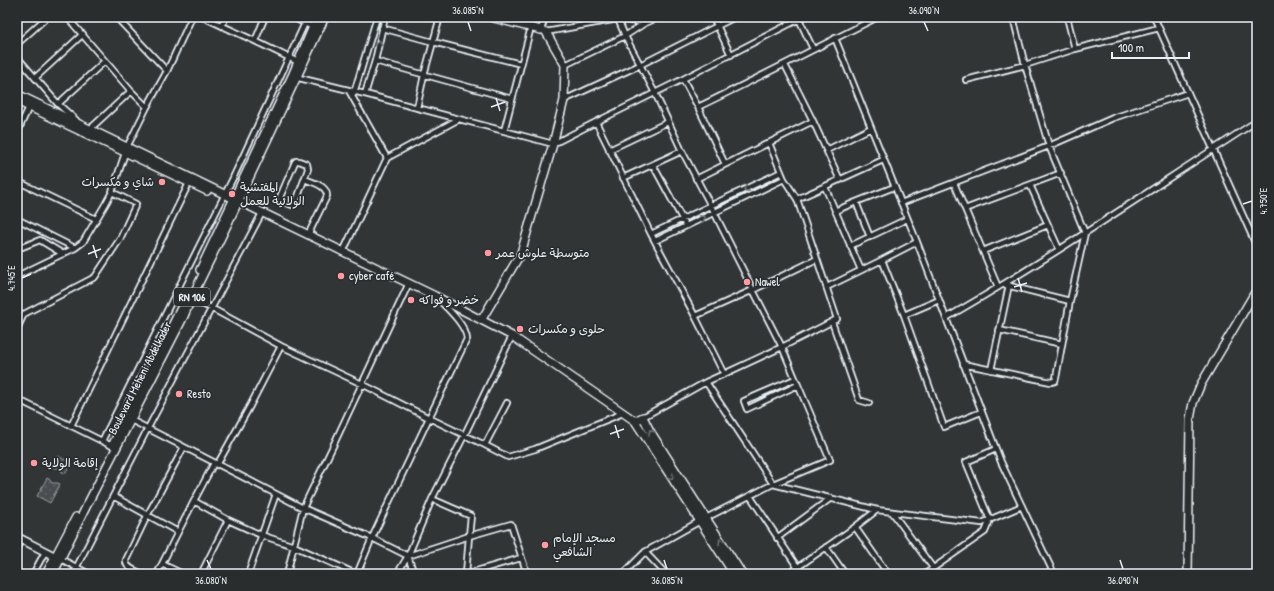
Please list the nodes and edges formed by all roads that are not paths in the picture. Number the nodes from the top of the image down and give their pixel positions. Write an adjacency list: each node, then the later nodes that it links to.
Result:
1 (47, 17): 40 (street)
2 (67, 17): 35 (street)
3 (116, 17): 54 (street)
4 (192, 17): 54 (street)
5 (203, 17): 28 (street)
6 (226, 17): 28 (street)
7 (265, 17): 38 (street)
8 (317, 17): 30 (main road)
9 (325, 17): 56 (main road, Boulevard Meheni Abdelkader / RN 106)
10 (377, 17): 61 (street)
11 (385, 17): 32 (street)
12 (440, 17): 39 (street)
13 (490, 17): 24 (main road)
14 (545, 17): 34 (street)
15 (659, 17): 27 (street)
16 (713, 17): 29 (street)
17 (735, 17): 29 (street)
18 (878, 17): 37 (street)
19 (1013, 17): 53 (street)
20 (1067, 17): 42 (street)
21 (1154, 17): 33 (street)
22 (297, 18): 26 (street)
23 (800, 18): 41 (street); 43 (street)
24 (510, 19): 31 (main road)
25 (618, 19): 27 (street); 34 (street); 36 (street)
26 (305, 23): 30 (street); 45 (street)
27 (645, 23): 36 (street)
28 (222, 26): 38 (street)
29 (718, 26): 43 (street); 51 (street)
30 (313, 27): 48 (main road)
31 (531, 27): 34 (main road); 49 (street)
32 (382, 28): 39 (street); 47 (street, one-way to 32)
33 (1159, 28): 42 (street); 63 (street)
34 (544, 31): 50 (main road)
35 (83, 34): 46 (street); 57 (street)
36 (625, 36): 50 (street); 51 (street)
37 (835, 38): 41 (street); 80 (street)
38 (255, 41): 45 (street)
39 (433, 42): 49 (street); 55 (street)
40 (17, 44)
41 (813, 49): 52 (street)
42 (1075, 49): 53 (street)
43 (731, 55): 58 (street)
44 (17, 57): 57 (street)
45 (288, 57): 48 (street); 110 (street)
46 (105, 61): 60 (street); 69 (street)
47 (374, 61): 55 (street); 65 (street)
48 (298, 62): 56 (main road)
49 (522, 64): 66 (street)
50 (565, 65): 67 (main road)
51 (640, 65): 62 (street); 67 (street)
52 (785, 65): 72 (street); 75 (street)
53 (1025, 65): 59 (street); 86 (street)
54 (167, 71): 71 (street)
55 (424, 75): 66 (street); 73 (street)
56 (294, 77): 61 (street); 112 (main road, Boulevard Meheni Abdelkader / RN 106)
57 (35, 78): 69 (street)
58 (683, 79): 62 (street); 72 (street)
59 (966, 80)
60 (131, 90): 71 (street); 81 (street)
61 (352, 92): 65 (street); 92 (street)
62 (655, 93): 77 (street); 78 (street)
63 (1188, 93): 86 (street); 90 (street)
64 (17, 94): 79 (main road)
65 (365, 94): 73 (street)
66 (512, 99): 82 (street)
67 (564, 100): 85 (main road)
68 (17, 101): 70 (main road)
69 (58, 104): 79 (street)
70 (29, 107): 83 (street); 87 (main road)
71 (147, 107): 87 (street)
72 (698, 107): 95 (street)
73 (416, 108): 74 (street)
74 (459, 120): 82 (street); 92 (street)
75 (812, 121): 84 (street); 89 (street)
76 (1257, 121): 90 (street)
77 (596, 122): 85 (street); 88 (street)
78 (668, 122): 88 (street); 91 (street)
79 (80, 124): 81 (main road)
80 (871, 128): 89 (street); 93 (street)
81 (90, 129): 87 (main road)
82 (504, 131): 85 (street)
83 (17, 133)
84 (769, 143): 95 (street); 96 (street)
85 (553, 144): 159 (main road)
86 (1050, 146): 97 (street); 105 (street)
87 (126, 149): 104 (main road); 109 (street)
88 (609, 150): 98 (street)
89 (826, 150): 102 (street)
90 (1212, 150): 126 (street); 133 (street)
91 (682, 151): 94 (street); 100 (street)
92 (388, 158): 138 (street)
93 (883, 160): 102 (street); 108 (street)
94 (653, 164): 98 (street); 123 (street)
95 (725, 164): 100 (street)
96 (781, 172): 101 (street); 115 (street, one-way to 115)
97 (1061, 173): 106 (street); 126 (street)
98 (623, 178): 127 (street)
99 (305, 179): 99 (street); 128 (street)
100 (696, 179): 115 (street)
101 (784, 179): 111 (street); 118 (street)
102 (840, 180): 107 (street)
103 (17, 181): 121 (street)
104 (191, 181): 110 (main road); 183 (street)
105 (954, 183): 114 (street); 116 (street)
106 (1030, 185): 116 (street); 124 (street)
107 (825, 187): 111 (street); 117 (street)
108 (894, 187): 113 (street); 114 (street)
109 (112, 192): 121 (street); 161 (street)
110 (224, 196): 112 (main road); 186 (street)
111 (797, 199): 140 (street)
112 (236, 202): 119 (main road); 152 (main road, Boulevard Meheni Abdelkader / RN 106); 188 (main road, Boulevard Meheni Abdelkader / RN 106)
113 (856, 202): 117 (street); 129 (street)
114 (900, 203): 122 (street)
115 (711, 206): 118 (street); 123 (street)
116 (965, 209): 137 (street)
117 (835, 211): 132 (street)
118 (714, 212): 125 (street, one-way to 118); 150 (street)
119 (262, 213): 128 (main road); 155 (street)
120 (17, 219): 134 (street)
121 (96, 219): 134 (street)
122 (907, 219): 129 (street); 131 (street)
123 (682, 220): 125 (street); 127 (street)
124 (1048, 225): 136 (street); 137 (street)
125 (686, 226): 130 (street)
126 (1085, 233): 136 (street); 154 (street)
127 (651, 234): 130 (street)
128 (308, 235): 138 (main road)
129 (870, 237): 132 (street)
130 (655, 241): 157 (street)
131 (917, 242): 141 (street); 153 (street)
132 (850, 246): 142 (street)
133 (1257, 247)
134 (75, 248): 139 (street)
135 (17, 249): 139 (street)
136 (1060, 249): 145 (street)
137 (983, 251): 148 (street)
138 (343, 252): 144 (main road)
139 (63, 254): 143 (street)
140 (817, 259): 147 (street); 150 (street)
141 (882, 260): 142 (street); 156 (street)
142 (861, 270): 147 (street)
143 (17, 276)
144 (409, 283): 151 (main road); 172 (street)
145 (1003, 284): 146 (street); 148 (street)
146 (1009, 285): 154 (street); 162 (street)
147 (826, 287): 160 (street)
148 (998, 287): 158 (street)
149 (1257, 289): 252 (main road)
150 (753, 290): 157 (street); 166 (street)
151 (435, 296): 159 (main road); 180 (street)
152 (191, 299): 155 (street); 181 (main road, Boulevard Meheni Abdelkader / RN 106)
153 (939, 300): 156 (street); 158 (street)
154 (1070, 301): 164 (street)
155 (211, 308): 165 (street); 184 (street)
156 (904, 315): 177 (street)
157 (695, 316): 169 (street)
158 (946, 318): 167 (street)
159 (482, 320): 163 (main road)
160 (832, 322): 166 (street); 176 (street)
161 (17, 328)
162 (999, 330): 164 (street); 168 (street)
163 (512, 336): 178 (main road); 185 (street)
164 (1062, 344): 168 (street)
165 (281, 346): 172 (street); 191 (street)
166 (782, 347): 169 (street); 170 (street)
167 (963, 364): 168 (street); 177 (street)
168 (991, 370)
169 (724, 374): 171 (street)
170 (795, 379): 173 (street); 173 (street)
171 (706, 382): 179 (street); 192 (street)
172 (362, 384): 180 (street); 200 (street)
173 (798, 385): 192 (street)
174 (17, 399): 183 (street)
175 (507, 403): 187 (street)
176 (869, 403)
177 (981, 412): 190 (street)
178 (623, 413): 182 (main road); 187 (street)
179 (643, 417): 182 (main road); 204 (main road, one-way to 179)
180 (429, 418): 185 (street); 211 (street)
181 (131, 420): 184 (street); 220 (main road, Boulevard Meheni Abdelkader / RN 106)
182 (635, 421): 204 (main road, one-way to 204)
183 (71, 426): 186 (street)
184 (148, 428): 189 (street); 194 (street)
185 (464, 436): 187 (street); 197 (street)
186 (102, 441): 188 (street)
187 (485, 445)
188 (112, 446): 220 (main road, Boulevard Meheni Abdelkader / RN 106)
189 (184, 447): 191 (street); 203 (street)
190 (996, 449): 199 (street); 206 (street)
191 (215, 464): 193 (street); 198 (street)
192 (773, 484): 195 (street); 196 (street)
193 (276, 494): 200 (street); 209 (street)
194 (113, 496): 203 (street); 223 (street)
195 (750, 496): 204 (street); 212 (street)
196 (831, 498): 201 (street); 212 (street)
197 (432, 499): 210 (street); 219 (street)
198 (194, 501): 205 (street); 208 (street)
199 (1022, 506): 206 (street); 251 (street)
200 (303, 508): 211 (street); 214 (street)
201 (877, 510): 202 (street); 207 (street)
202 (892, 512): 206 (street); 225 (street)
203 (147, 516): 208 (street); 231 (street)
204 (703, 519): 218 (street); 244 (main road); 245 (main road, one-way to 204)
205 (228, 520): 209 (street); 234 (street)
206 (990, 520): 225 (street)
207 (855, 527): 216 (street); 249 (street)
208 (178, 532): 222 (street)
209 (261, 535): 214 (street); 235 (street)
210 (469, 536): 219 (street); 221 (street); 240 (street)
211 (372, 538): 219 (street); 237 (street)
212 (777, 538): 224 (street)
213 (19, 539): 215 (street); 217 (main road)
214 (294, 546): 236 (street); 237 (street)
215 (17, 547)
216 (826, 547): 224 (street); 248 (street)
217 (45, 552): 220 (main road); 226 (street)
218 (645, 552): 242 (street); 243 (street)
219 (408, 556): 238 (street); 239 (street)
220 (58, 558): 223 (street); 227 (main road, Boulevard Meheni Abdelkader / RN 106); 228 (main road, Boulevard Meheni Abdelkader / RN 106)
221 (521, 558): 240 (street); 241 (street)
222 (162, 564): 232 (street); 233 (street)
223 (76, 567): 229 (street); 230 (street)
224 (797, 567): 246 (street); 247 (street)
225 (933, 568): 250 (street)
226 (34, 574)
227 (46, 574)
228 (53, 574)
229 (73, 574)
230 (89, 574)
231 (143, 574)
232 (157, 574)
233 (183, 574)
234 (201, 574)
235 (248, 574)
236 (287, 574)
237 (357, 574)
238 (397, 574)
239 (414, 574)
240 (466, 574)
241 (527, 574)
242 (623, 574)
243 (666, 574)
244 (734, 574)
245 (742, 574)
246 (788, 574)
247 (802, 574)
248 (845, 574)
249 (888, 574)
250 (925, 574)
251 (1054, 574)
252 (1188, 574)

